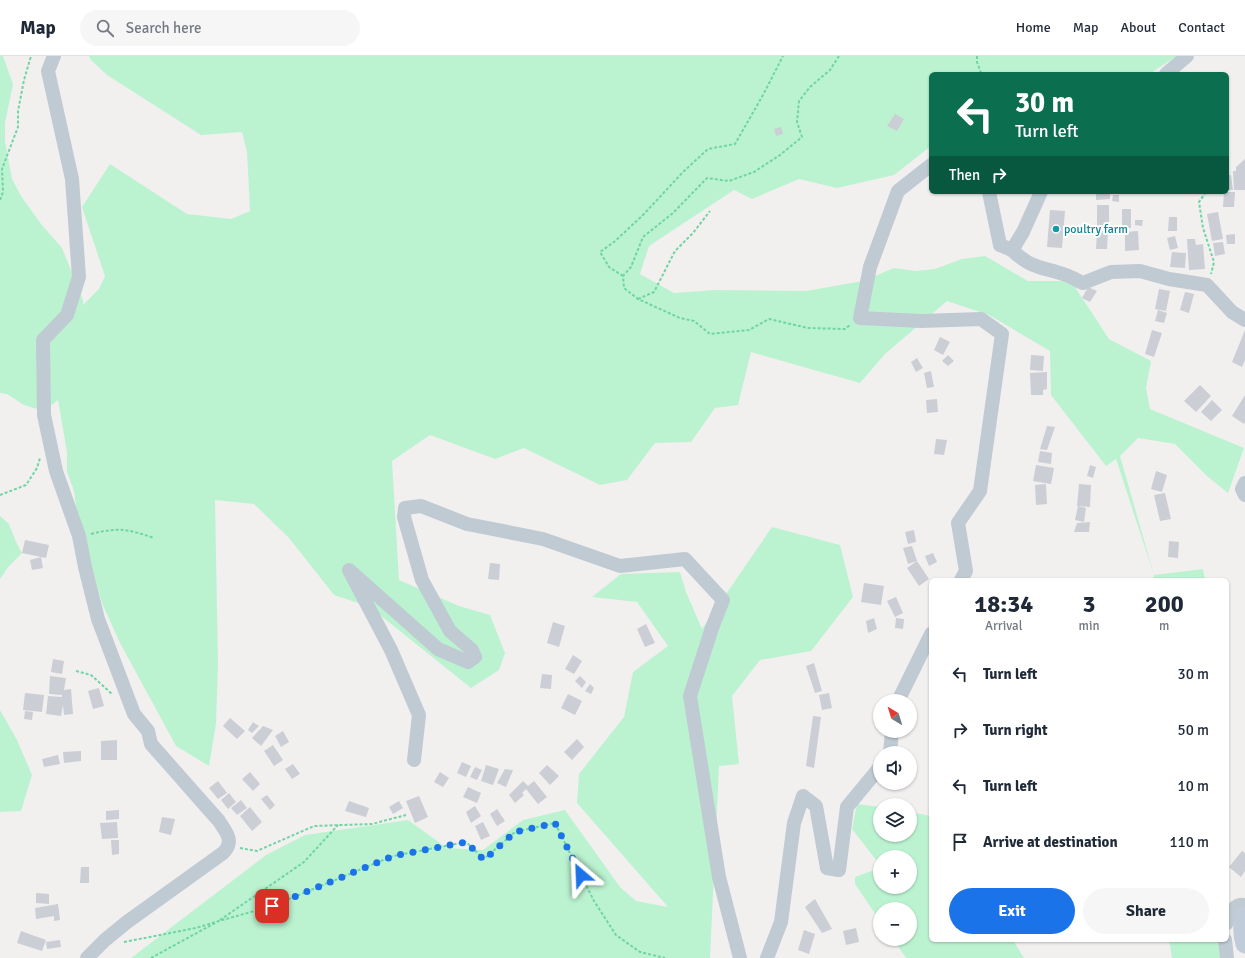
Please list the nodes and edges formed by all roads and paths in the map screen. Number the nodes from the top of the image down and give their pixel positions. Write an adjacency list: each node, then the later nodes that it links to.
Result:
1 (31, 56): 13 (path)
2 (54, 56): 25 (street)
3 (783, 56): 16 (path)
4 (839, 56): 16 (path)
5 (977, 56): 7 (path)
6 (1187, 56): 8 (street)
7 (981, 72)
8 (1168, 72)
9 (929, 167): 19 (street)
10 (989, 194): 15 (street)
11 (1040, 194): 15 (street)
12 (1205, 194): 17 (path)
13 (0, 200)
14 (710, 211): 18 (path)
15 (1012, 250): 17 (street)
16 (623, 276): 18 (path)
17 (1208, 285): 20 (street)
18 (638, 299): 19 (path)
19 (860, 318): 27 (street)
20 (1245, 320)
21 (41, 454): 23 (path)
22 (1245, 483): 24 (street)
23 (0, 495)
24 (1245, 495)
25 (79, 536): 26 (path); 36 (street)
26 (154, 538)
27 (962, 578)
28 (929, 638): 30 (street)
29 (76, 671): 31 (path)
30 (901, 694)
31 (117, 698)
32 (414, 760): 47 (street)
33 (873, 775): 48 (street)
34 (406, 815): 35 (path)
35 (338, 825): 36 (path); 40 (path)
36 (229, 846): 44 (street)
37 (1245, 905): 39 (street)
38 (1245, 915): 43 (main road)
39 (1229, 916)
40 (219, 921): 42 (path); 45 (path); 46 (path)
41 (1225, 942): 49 (street)
42 (120, 943)
43 (1245, 944)
44 (87, 958)
45 (151, 958)
46 (665, 958)
47 (740, 958)
48 (767, 958)
49 (1227, 958)

